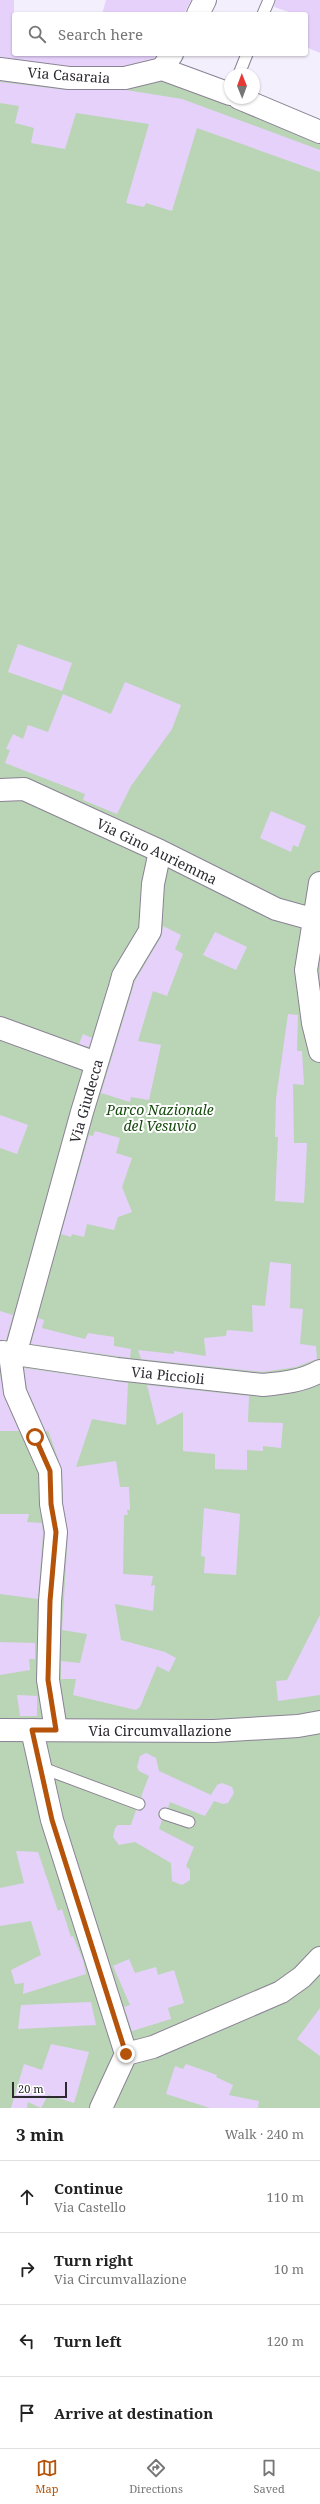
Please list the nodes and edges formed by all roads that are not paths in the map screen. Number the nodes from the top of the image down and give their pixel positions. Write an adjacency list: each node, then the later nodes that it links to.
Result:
1 (205, 0): 3 (street)
2 (269, 0): 4 (lane)
3 (199, 12)
4 (264, 12)
5 (246, 56): 7 (lane)
6 (167, 62): 8 (street, Via Casaraia); 9 (street)
7 (241, 68)
8 (0, 69)
9 (224, 91)
10 (253, 104): 11 (street)
11 (320, 132)
12 (0, 790): 13 (street, Via Gino Auriemma)
13 (160, 851): 15 (street, Via Gino Auriemma); 18 (street, Via Giudecca)
14 (320, 883): 15 (street)
15 (312, 919): 17 (street)
16 (0, 1028): 18 (street)
17 (320, 1052)
18 (96, 1063): 19 (street, Via Giudecca)
19 (8, 1353): 20 (street, Via Piccioli); 24 (street, Via Giudecca)
20 (320, 1372)
21 (320, 1722): 24 (street, Via Circumvallazione)
22 (0, 1730): 23 (street, Via Circumvallazione)
23 (32, 1730): 24 (street, Via Circumvallazione); 25 (street)
24 (56, 1730)
25 (40, 1767): 26 (lane); 30 (street)
26 (139, 1804)
27 (165, 1814): 28 (lane)
28 (189, 1822)
29 (320, 1958): 30 (street)
30 (126, 2054): 31 (street)
31 (101, 2108)

